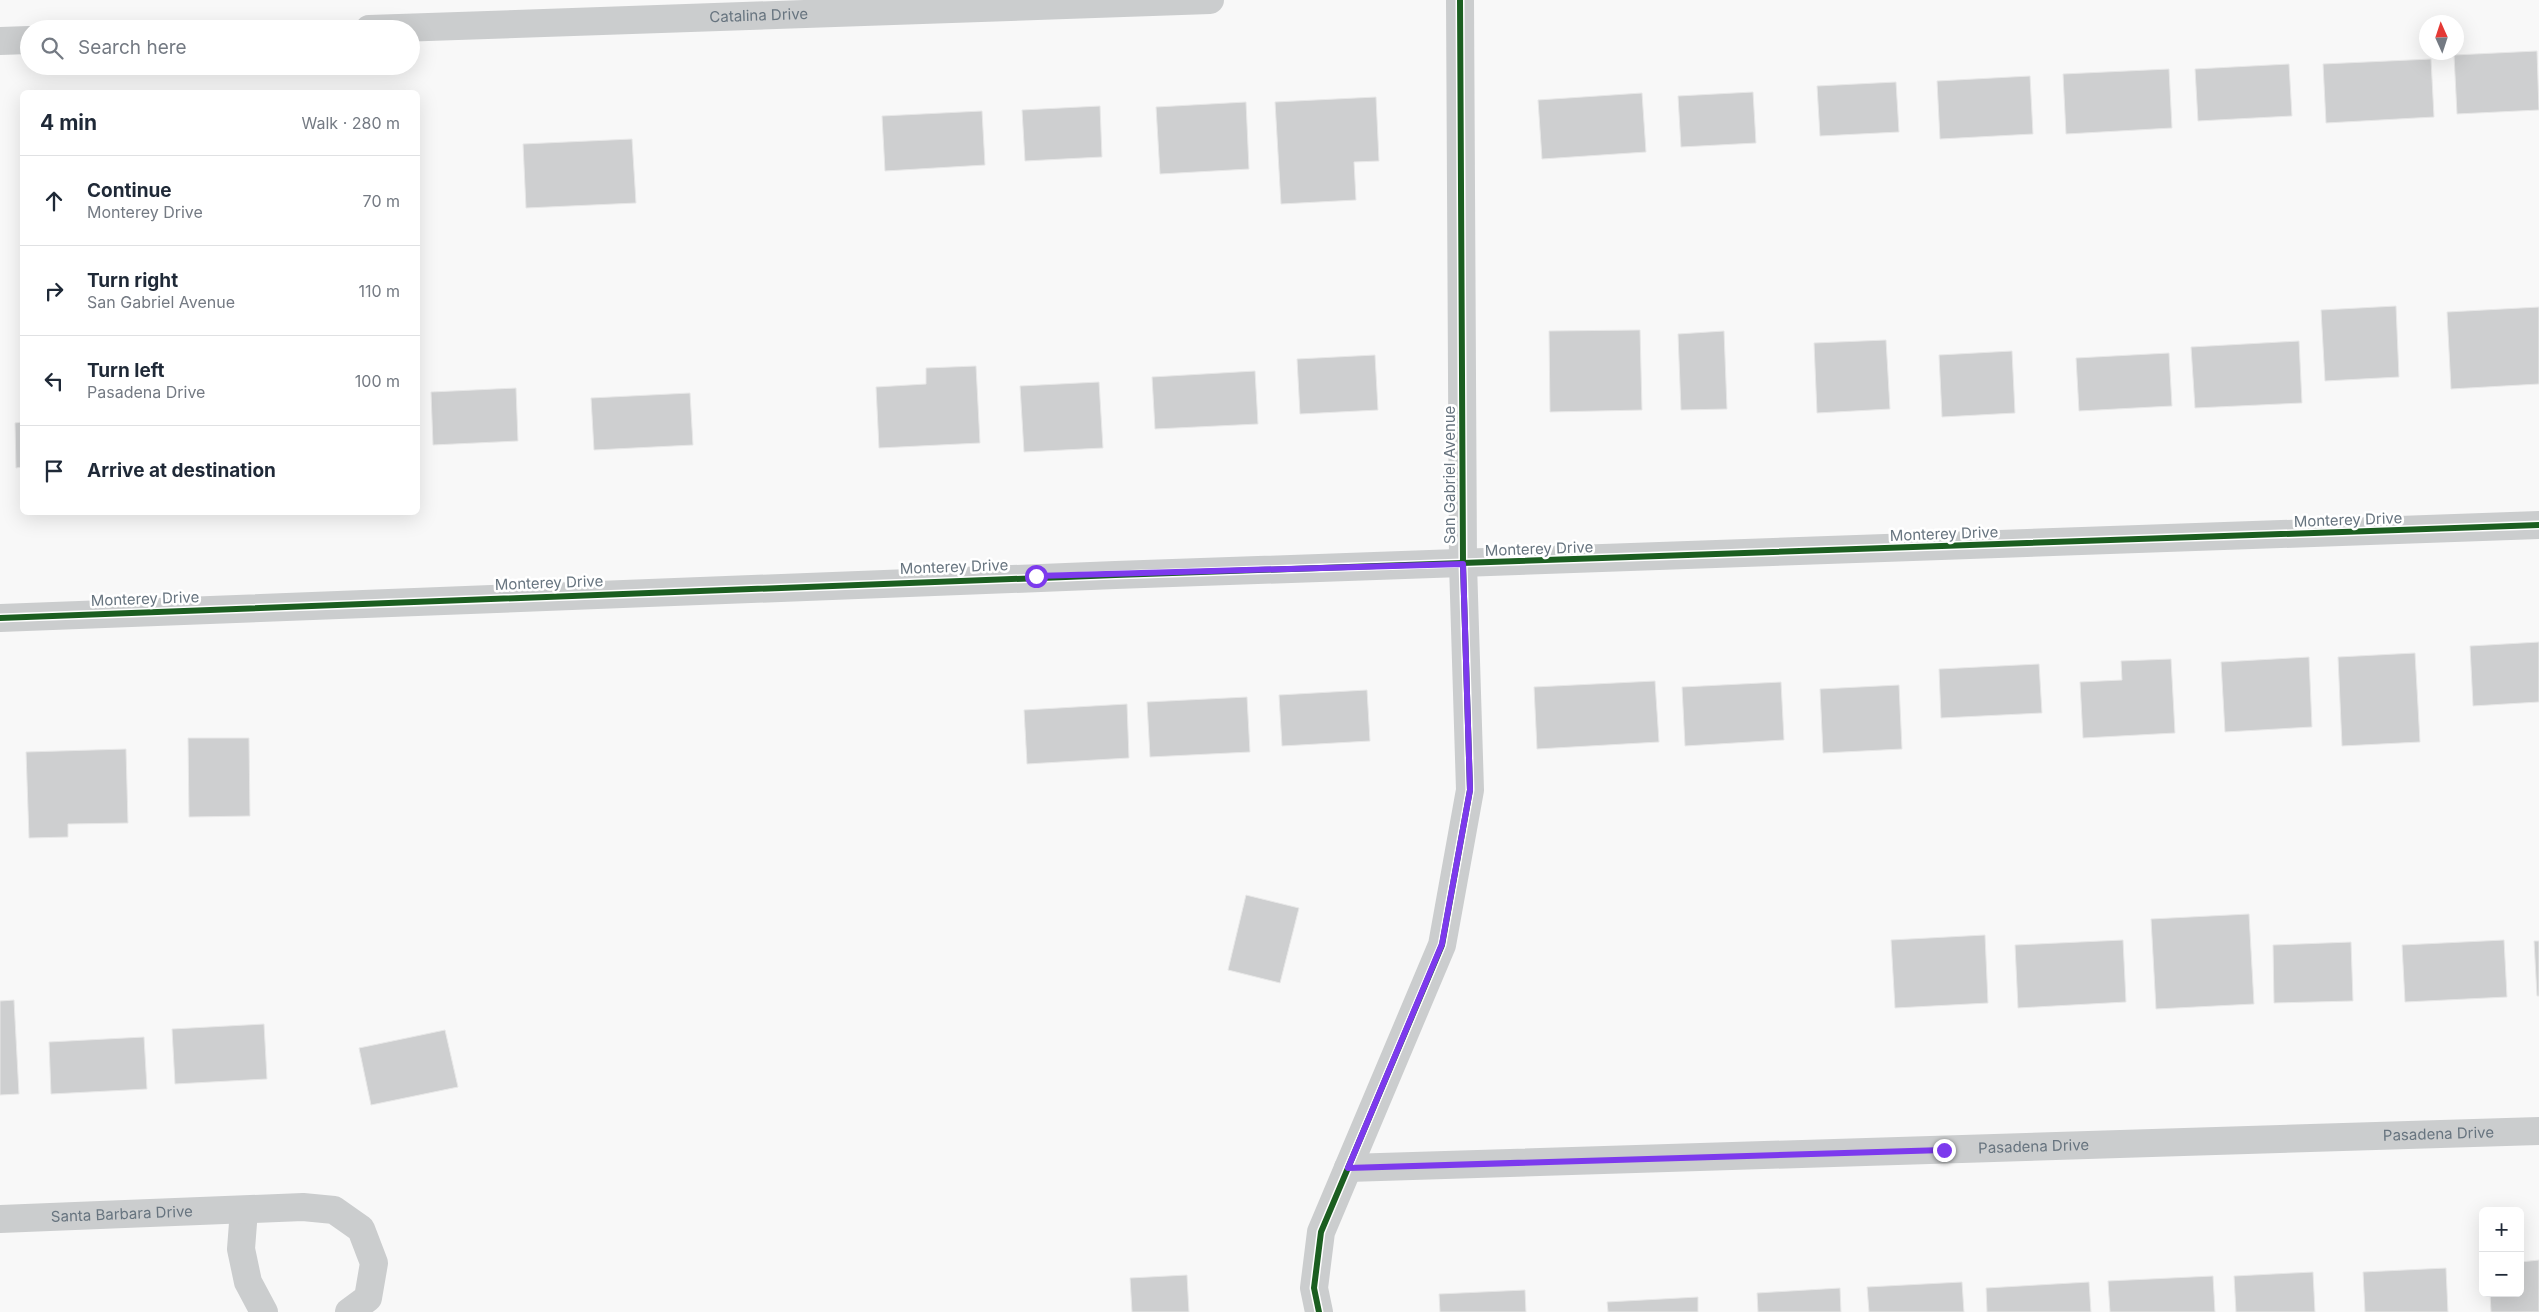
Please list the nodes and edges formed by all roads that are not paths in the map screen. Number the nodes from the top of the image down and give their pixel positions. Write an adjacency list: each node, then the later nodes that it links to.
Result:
1 (1210, 0): 3 (street, Catalina Drive)
2 (1460, 0): 7 (street, San Gabriel Avenue)
3 (420, 27)
4 (20, 40): 5 (street)
5 (0, 41)
6 (2539, 525): 7 (street, Monterey Drive)
7 (1463, 564): 8 (street, Monterey Drive); 10 (street, San Gabriel Avenue)
8 (0, 618)
9 (2539, 1131): 10 (street, Pasadena Drive)
10 (1348, 1168): 15 (street, San Gabriel Avenue)
11 (244, 1210): 12 (street, Santa Barbara Drive); 13 (street); 14 (street, Santa Barbara Drive)
12 (0, 1219)
13 (264, 1312)
14 (349, 1312)
15 (1319, 1312)

